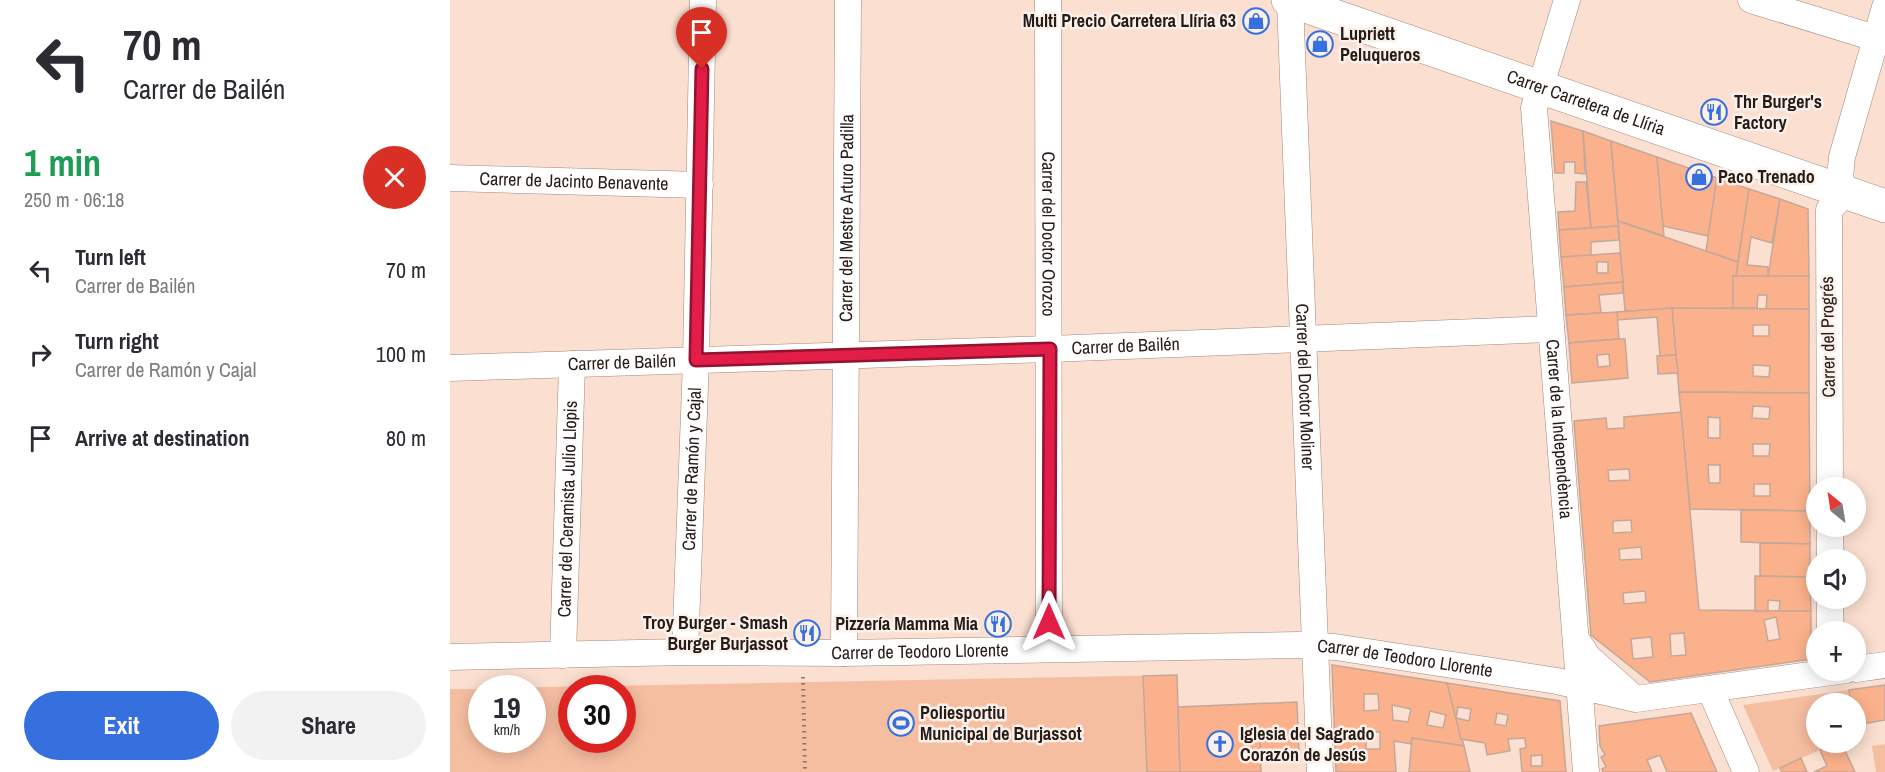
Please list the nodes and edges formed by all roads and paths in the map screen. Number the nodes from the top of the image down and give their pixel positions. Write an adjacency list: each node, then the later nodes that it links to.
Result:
1 (703, 0): 11 (street, Carrer de Ramón y Cajal)
2 (848, 0): 17 (street, Carrer del Mestre Arturo Padilla)
3 (1048, 0): 16 (street, Carrer del Doctor Orozco)
4 (1289, 0): 9 (street, Carrer Carretera de Llíria); 15 (street, Carrer del Doctor Moliner)
5 (1567, 0): 9 (street, Carrer de la Independència)
6 (1751, 0): 8 (street)
7 (1885, 7): 8 (street)
8 (1880, 40): 12 (street)
9 (1539, 88): 12 (street, Carrer Carretera de Llíria); 14 (street, Carrer de la Independència)
10 (450, 178): 11 (street, Carrer de Jacinto Benavente)
11 (700, 185): 18 (street, Carrer de Ramón y Cajal)
12 (1845, 193): 13 (street, Carrer Carretera de Llíria); 21 (street, Carrer del Progrés)
13 (1885, 207)
14 (1551, 329): 15 (street, Carrer de Bailén); 22 (street, Carrer de la Independència)
15 (1304, 340): 16 (street, Carrer de Bailén); 23 (street, Carrer del Doctor Moliner)
16 (1050, 349): 17 (street, Carrer de Bailén); 24 (street, Carrer del Doctor Orozco)
17 (846, 355): 18 (street, Carrer de Bailén); 27 (street, Carrer del Mestre Arturo Padilla)
18 (696, 360): 19 (street, Carrer de Bailén); 25 (street, Carrer de Ramón y Cajal)
19 (572, 364): 20 (street, Carrer de Bailén); 28 (street, Carrer del Ceramista Julio Llopis)
20 (450, 368)
21 (1830, 477)
22 (1576, 639): 33 (street, Carrer de la Independència); 35 (street)
23 (1315, 646): 24 (street, Carrer de Teodoro Llorente); 33 (street, Carrer de Teodoro Llorente); 37 (street, Carrer del Doctor Moliner)
24 (1049, 649): 27 (street, Carrer de Teodoro Llorente)
25 (685, 652): 26 (street, Carrer de Teodoro Llorente); 28 (street, Carrer de Teodoro Llorente)
26 (802, 653): 27 (street, Carrer de Teodoro Llorente); 36 (path)
27 (844, 653)
28 (563, 655): 29 (street, Carrer de Teodoro Llorente)
29 (450, 657)
30 (1885, 665): 31 (street, Carrer de Teodoro Llorente)
31 (1866, 668)
32 (1806, 676): 34 (street, Carrer de Teodoro Llorente)
33 (1580, 687): 35 (street, Carrer de Teodoro Llorente); 38 (street, Carrer de la Independència)
34 (1710, 689): 35 (street, Carrer de Teodoro Llorente); 39 (street)
35 (1636, 699)
36 (805, 772)
37 (1320, 772)
38 (1586, 772)
39 (1746, 772)

